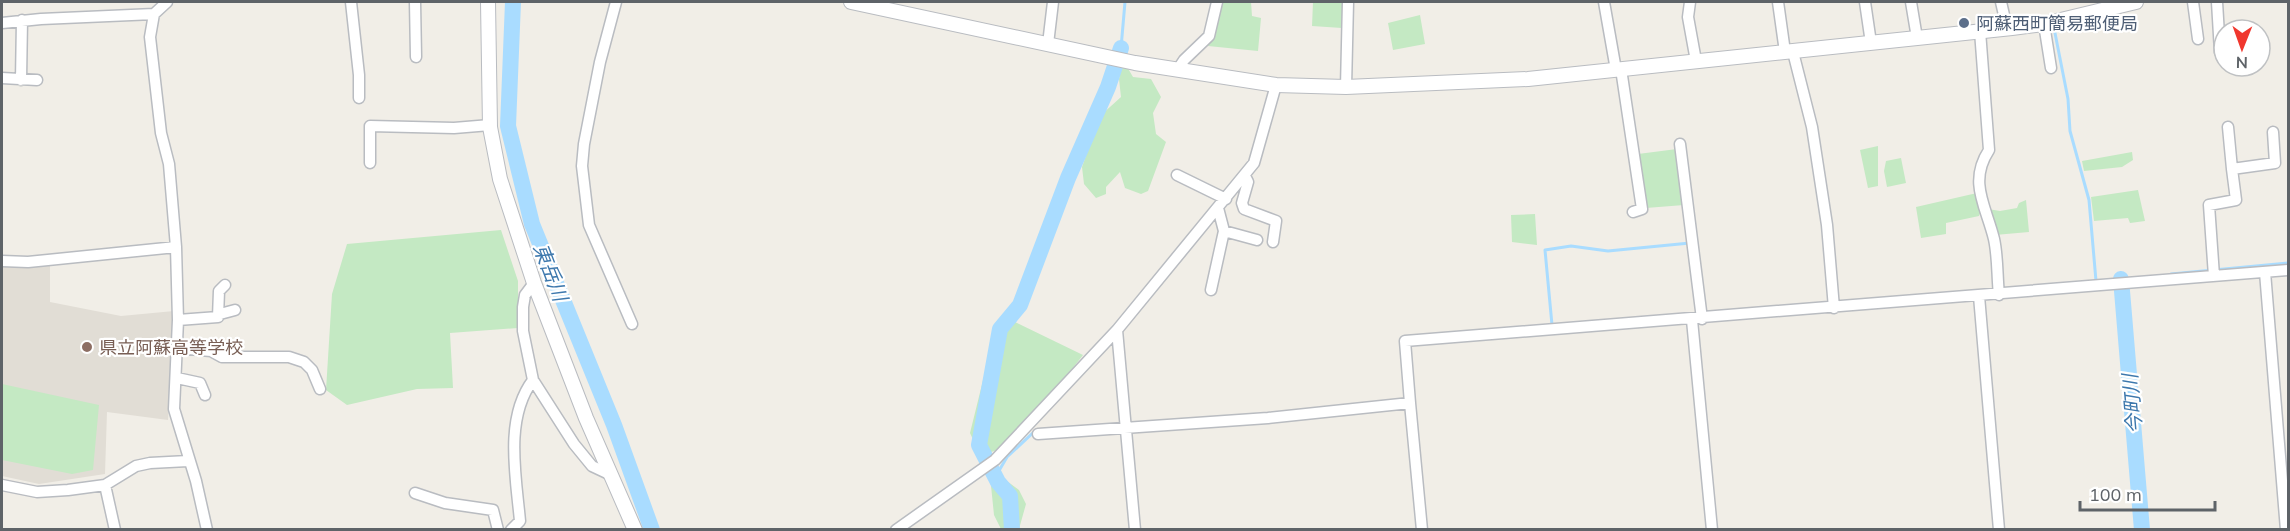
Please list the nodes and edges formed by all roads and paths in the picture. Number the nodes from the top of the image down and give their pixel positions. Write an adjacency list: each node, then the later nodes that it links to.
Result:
1 (167, 2): 19 (street)
2 (351, 2): 41 (street)
3 (415, 2): 31 (street)
4 (488, 2): 42 (street)
5 (616, 2): 70 (street)
6 (851, 2): 29 (street)
7 (1053, 2): 29 (street)
8 (1217, 2): 34 (street)
9 (1348, 2): 40 (street)
10 (1604, 2): 35 (street)
11 (1690, 2): 32 (street)
12 (1778, 2): 30 (street)
13 (1864, 2): 28 (street)
14 (1911, 2): 26 (street)
15 (2001, 2): 24 (street)
16 (2136, 2): 23 (street)
17 (2193, 2): 27 (street)
18 (2217, 2): 20 (street)
19 (154, 14): 21 (street); 55 (street)
20 (2218, 18)
21 (21, 20): 22 (street); 37 (street)
22 (2, 23)
23 (2044, 24): 24 (street); 33 (street)
24 (2007, 28): 25 (street)
25 (1980, 31): 26 (street); 63 (street)
26 (1917, 38): 28 (street)
27 (2198, 39)
28 (1871, 43): 30 (street)
29 (1048, 44): 34 (street)
30 (1789, 52): 32 (street); 65 (street)
31 (416, 57)
32 (1696, 62): 35 (street)
33 (2051, 68)
34 (1178, 69): 39 (street)
35 (1618, 70): 40 (street); 51 (street)
36 (2, 78): 37 (street)
37 (21, 80): 38 (street)
38 (37, 80)
39 (1276, 85): 40 (street); 49 (street)
40 (1346, 87)
41 (359, 98)
42 (490, 125): 46 (street); 60 (street)
43 (2228, 127): 47 (street)
44 (2273, 132): 47 (street)
45 (1680, 144): 68 (street)
46 (370, 163)
47 (2232, 169): 59 (street)
48 (1177, 174): 50 (street)
49 (1245, 176): 50 (street); 54 (street)
50 (1222, 203): 52 (street); 71 (street)
51 (1633, 212)
52 (1224, 231): 53 (street); 62 (street)
53 (1257, 240)
54 (1273, 242)
55 (176, 247): 56 (street); 69 (street)
56 (2, 261)
57 (2289, 270): 58 (street)
58 (2265, 272): 59 (street); 95 (street)
59 (2214, 276): 63 (street)
60 (534, 283): 74 (street); 81 (street)
61 (225, 285): 67 (street)
62 (1211, 290)
63 (1999, 295): 64 (street)
64 (1979, 297): 65 (street); 94 (street)
65 (1834, 308): 68 (street)
66 (235, 310): 67 (street)
67 (220, 314): 69 (street)
68 (1697, 319): 77 (street); 93 (street)
69 (178, 320): 72 (street)
70 (632, 324)
71 (1118, 330): 78 (street); 90 (street)
72 (177, 348): 73 (street); 75 (street)
73 (177, 378): 76 (street); 80 (street)
74 (533, 380): 81 (street); 88 (street)
75 (320, 389)
76 (205, 395)
77 (1410, 403): 78 (street); 92 (street)
78 (1126, 429): 79 (street); 91 (street)
79 (1038, 434)
80 (188, 461): 83 (street); 86 (street)
81 (609, 474): 89 (street)
82 (2, 485): 83 (street)
83 (105, 485): 85 (street)
84 (415, 493): 87 (street)
85 (115, 530)
86 (207, 530)
87 (498, 530)
88 (512, 530)
89 (635, 530)
90 (896, 530)
91 (1135, 530)
92 (1422, 530)
93 (1712, 530)
94 (1998, 530)
95 (2286, 530)

